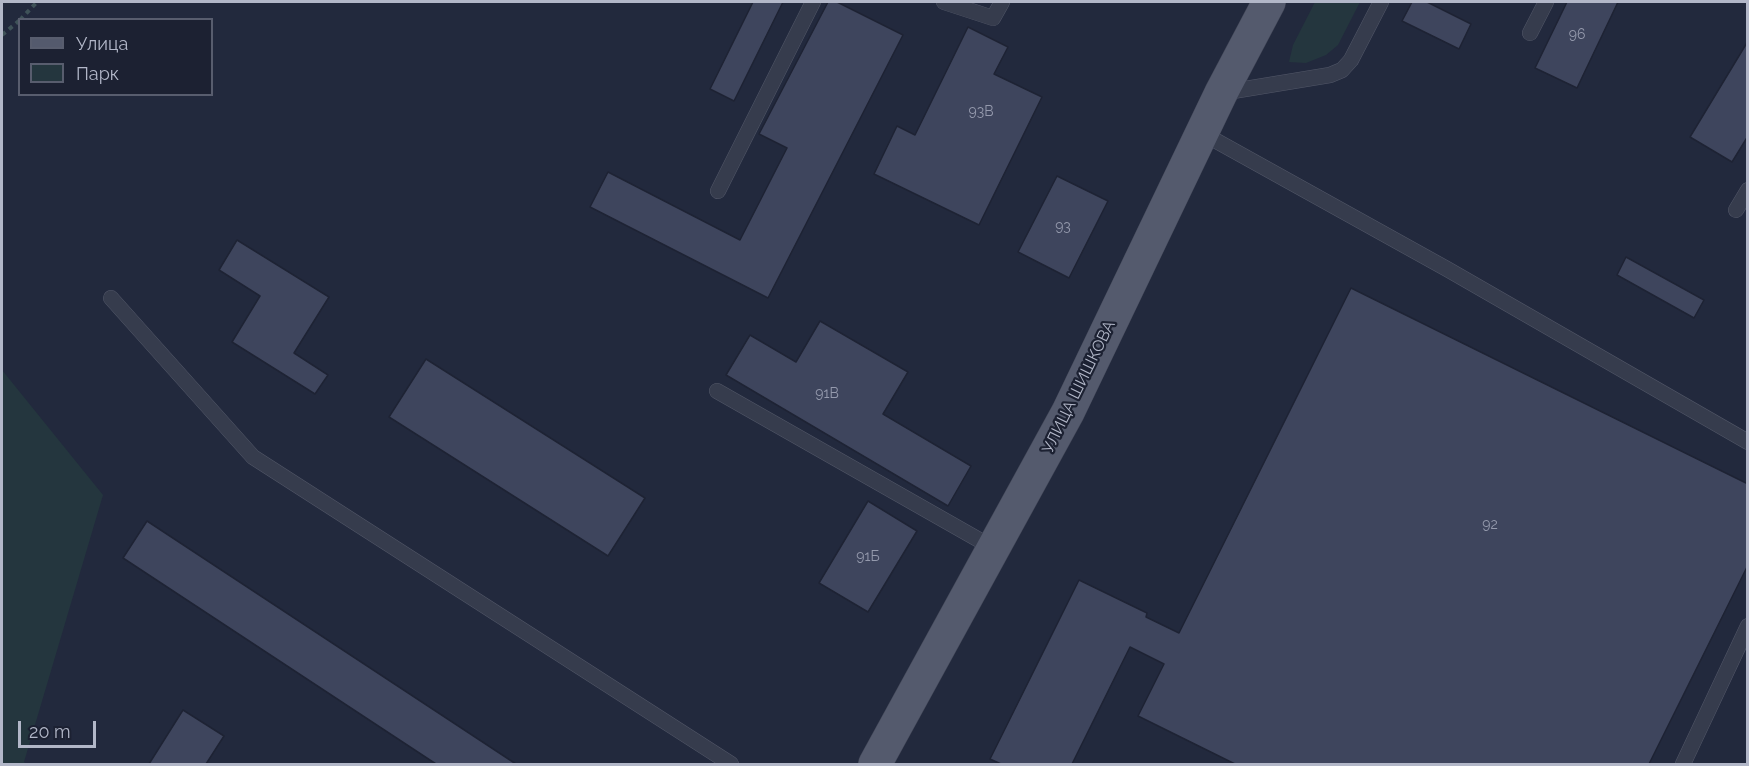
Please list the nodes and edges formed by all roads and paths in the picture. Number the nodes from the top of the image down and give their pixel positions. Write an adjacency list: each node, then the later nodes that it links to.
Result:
1 (37, 2): 8 (path)
2 (813, 2): 15 (lane)
3 (944, 2): 4 (lane)
4 (1002, 2)
5 (1269, 2): 12 (main road, УЛИЦА ШИШКОВА)
6 (1381, 2): 12 (lane)
7 (1546, 2): 10 (lane)
8 (22, 18)
9 (18, 22): 11 (path)
10 (1530, 33)
11 (2, 35)
12 (1221, 93): 13 (main road, УЛИЦА ШИШКОВА)
13 (1202, 133): 19 (lane); 20 (main road, УЛИЦА ШИШКОВА)
14 (1748, 190): 16 (lane)
15 (718, 191)
16 (1736, 210)
17 (111, 298): 22 (lane)
18 (717, 391): 20 (lane)
19 (1748, 442)
20 (995, 549): 23 (main road, УЛИЦА ШИШКОВА)
21 (1748, 626): 24 (lane)
22 (731, 765)
23 (875, 765)
24 (1683, 765)

